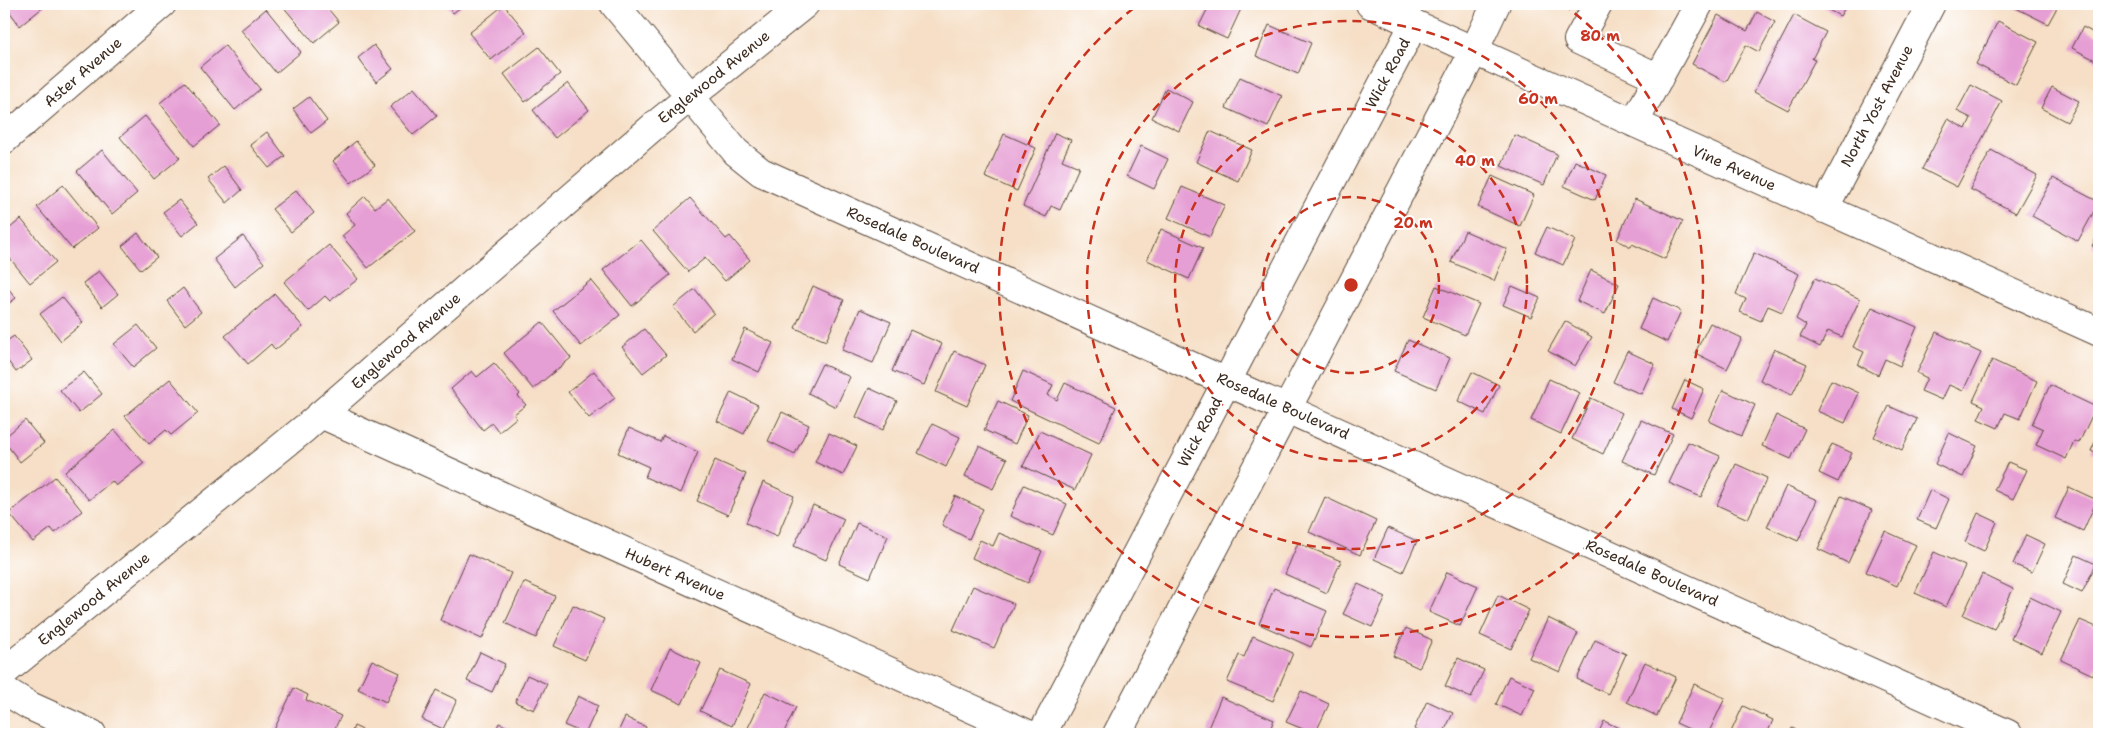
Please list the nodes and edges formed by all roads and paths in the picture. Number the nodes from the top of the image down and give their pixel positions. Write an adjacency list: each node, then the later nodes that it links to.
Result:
1 (162, 4): 14 (street, Aster Avenue)
2 (614, 4): 12 (street, Rosedale Boulevard)
3 (805, 4): 12 (street, Englewood Avenue)
4 (1370, 4): 9 (street, Vine Avenue)
5 (1496, 4): 10 (street)
6 (1598, 4): 11 (street)
7 (1699, 4): 11 (street)
8 (1931, 4): 15 (street, North Yost Avenue)
9 (1414, 24): 10 (street, Vine Avenue); 17 (street, Wick Road)
10 (1474, 51): 13 (street, Vine Avenue); 18 (street)
11 (1659, 78): 13 (street)
12 (690, 97): 17 (street, Rosedale Boulevard); 19 (street, Englewood Avenue)
13 (1634, 123): 15 (street, Vine Avenue)
14 (4, 140)
15 (1824, 209): 16 (street, Vine Avenue)
16 (2099, 332)
17 (1227, 381): 18 (street, Rosedale Boulevard); 24 (street, Wick Road)
18 (1287, 408): 25 (street); 26 (street, Rosedale Boulevard)
19 (321, 414): 20 (street, Englewood Avenue); 23 (street, Hubert Avenue)
20 (4, 672)
21 (4, 690): 22 (street)
22 (92, 734)
23 (1028, 734)
24 (1042, 734)
25 (1117, 734)
26 (2008, 734)

